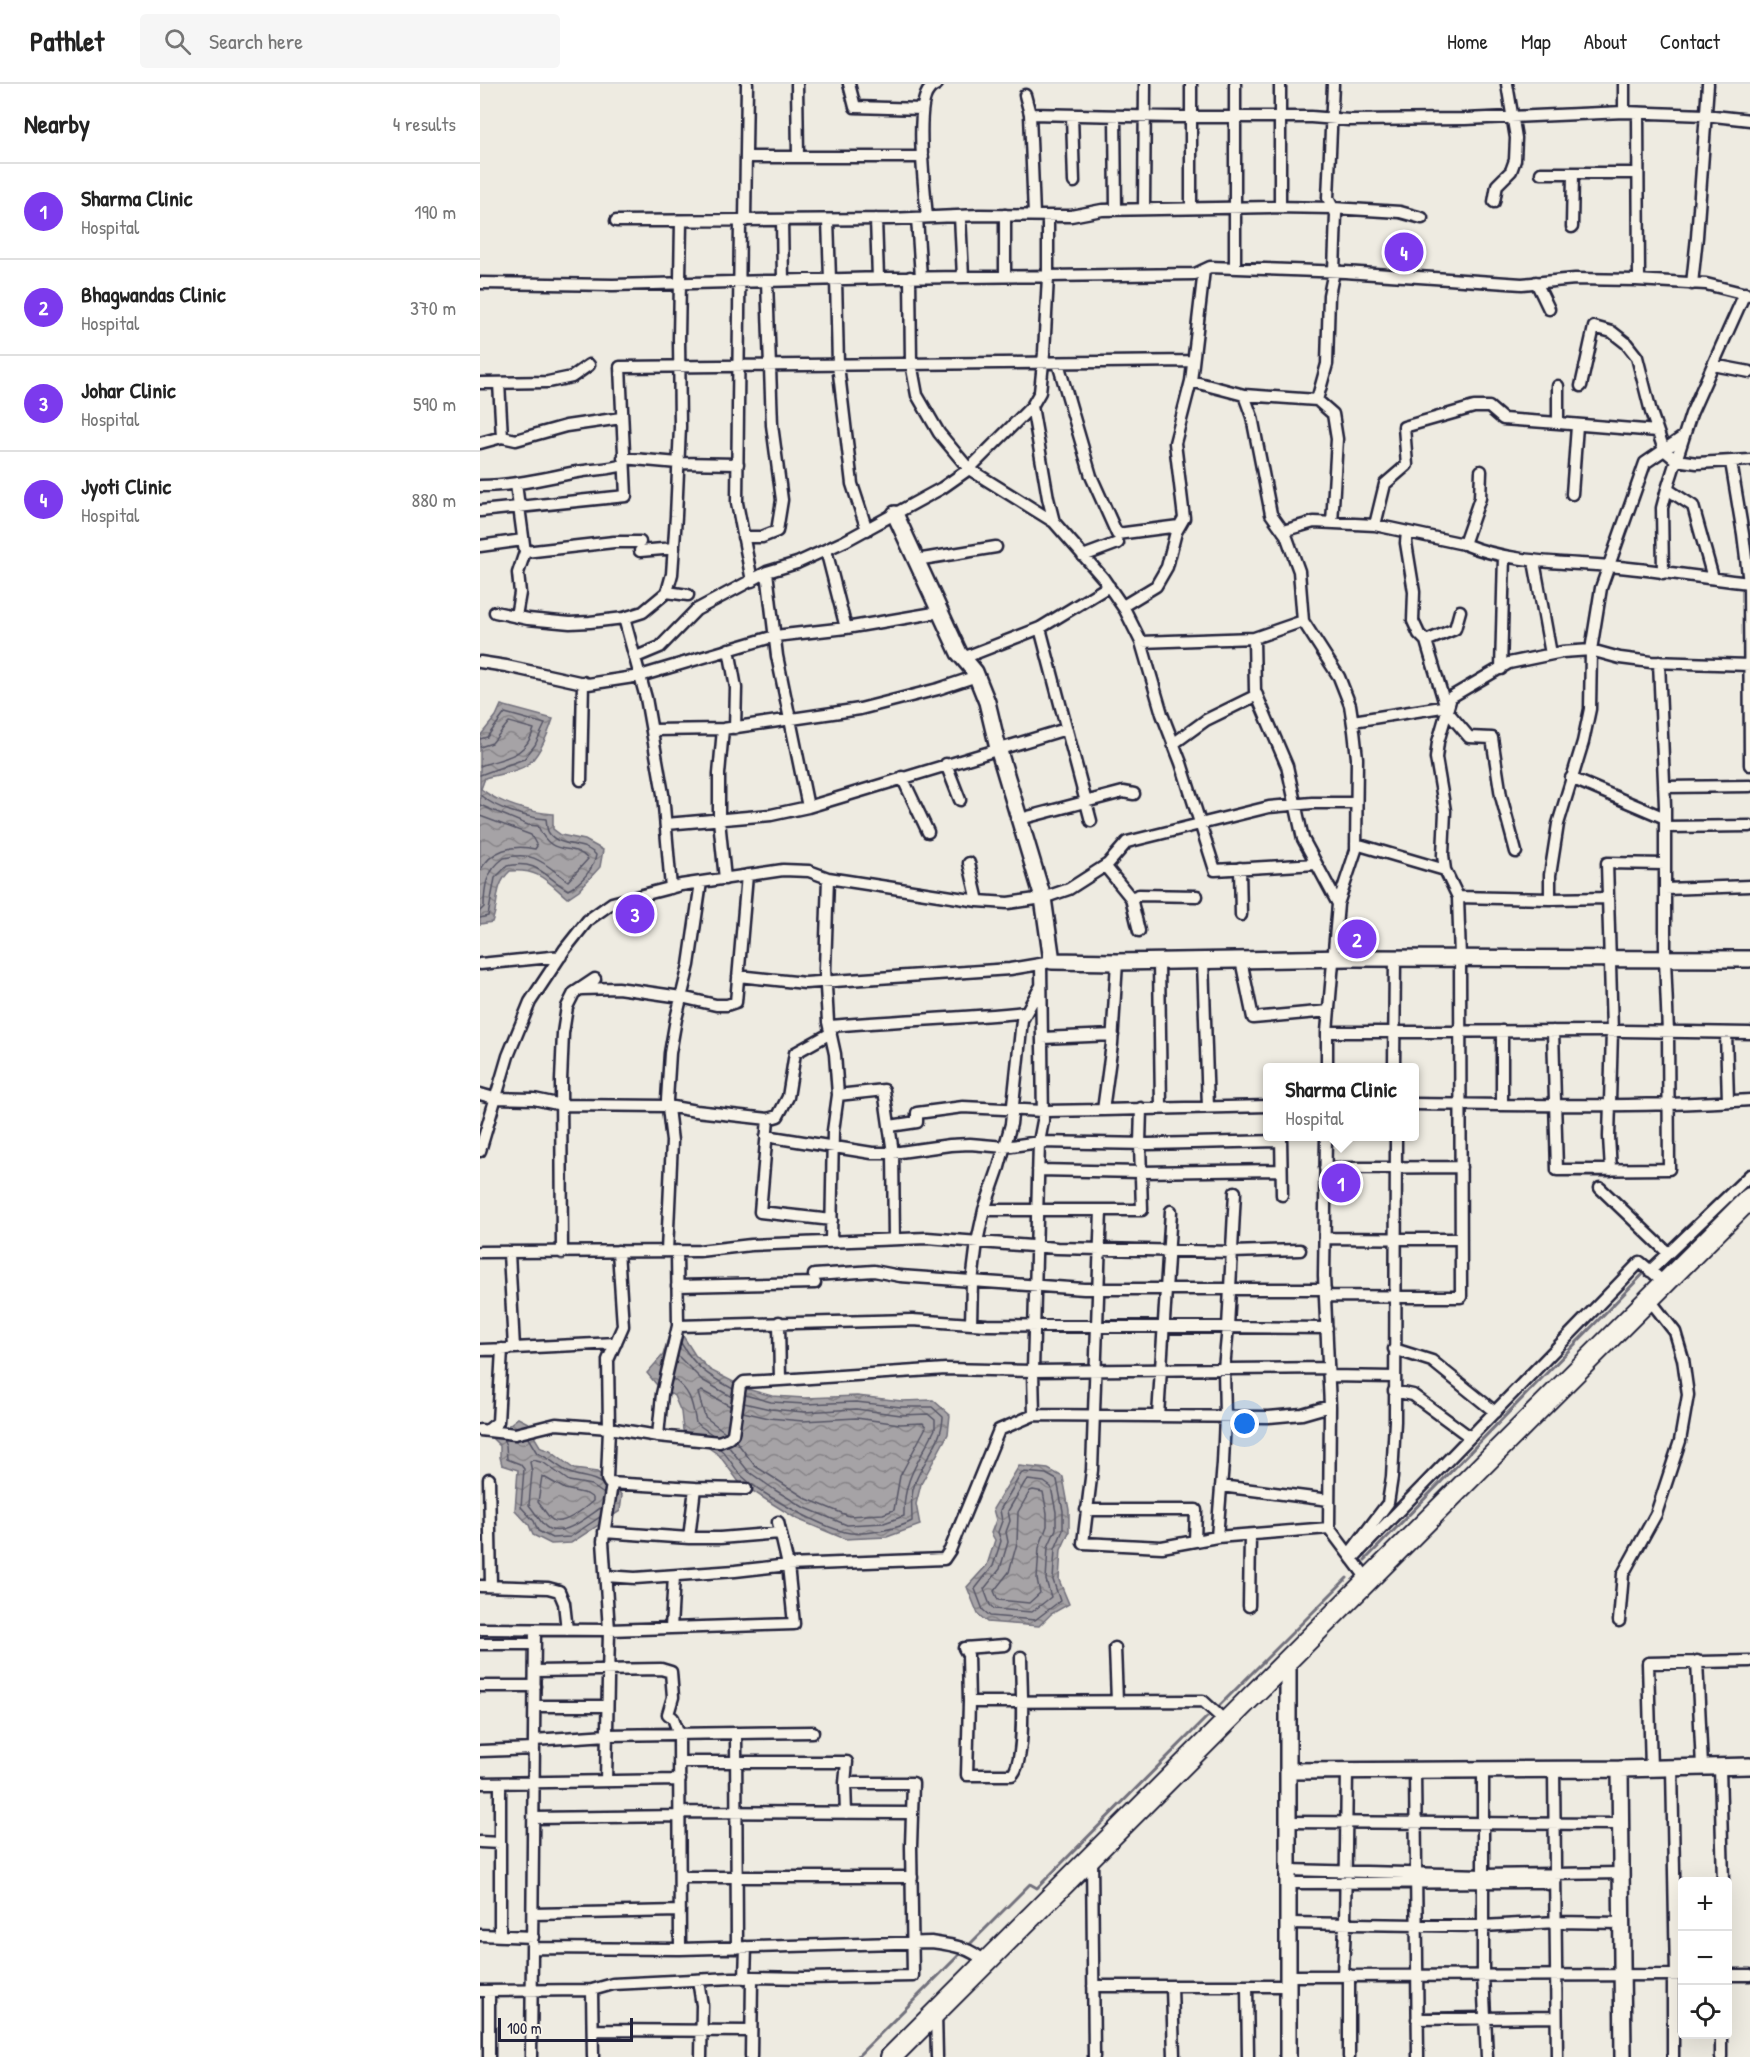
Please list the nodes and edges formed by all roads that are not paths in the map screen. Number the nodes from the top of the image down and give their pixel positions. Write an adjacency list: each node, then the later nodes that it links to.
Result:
1 (747, 84): 28 (street)
2 (797, 84): 29 (street)
3 (849, 84): 14 (street)
4 (1145, 84): 21 (street)
5 (1191, 84): 22 (street)
6 (1235, 84): 23 (street)
7 (1280, 84): 24 (street)
8 (1333, 84): 26 (street)
9 (1506, 84): 25 (street)
10 (1624, 84): 15 (street)
11 (1708, 84): 20 (street)
12 (930, 86): 14 (street)
13 (1025, 96): 17 (street)
14 (922, 109): 30 (street)
15 (1624, 112): 16 (street); 25 (street)
16 (1638, 112): 20 (street); 33 (street)
17 (1030, 114): 18 (street); 43 (street)
18 (1072, 115): 19 (street); 34 (street)
19 (1114, 116): 21 (street); 40 (street)
20 (1706, 116): 27 (street); 71 (street)
21 (1144, 117): 22 (street); 41 (street)
22 (1191, 117): 23 (street); 37 (street)
23 (1234, 117): 24 (street); 38 (street)
24 (1280, 117): 26 (street); 36 (street)
25 (1512, 117): 26 (street); 35 (street)
26 (1332, 119): 39 (street)
27 (1750, 120)
28 (746, 156): 29 (street); 53 (street)
29 (798, 156): 30 (street)
30 (923, 156): 46 (street)
31 (1541, 173): 32 (street)
32 (1573, 173): 33 (street); 54 (street)
33 (1638, 173): 65 (street)
34 (1074, 182)
35 (1494, 202)
36 (1280, 207): 38 (street); 39 (street)
37 (1191, 208): 38 (street); 41 (street)
38 (1234, 208): 55 (street)
39 (1333, 208): 47 (street); 57 (street)
40 (1116, 209): 41 (street); 45 (street)
41 (1144, 209)
42 (1005, 215): 43 (street); 44 (street); 58 (street)
43 (1034, 215): 45 (street)
44 (960, 216): 46 (street); 61 (street)
45 (1048, 216): 59 (street)
46 (922, 217): 48 (street); 60 (street)
47 (1422, 218)
48 (876, 219): 50 (street); 62 (street)
49 (782, 220): 50 (street); 53 (street); 64 (street)
50 (828, 220): 63 (street)
51 (616, 221): 52 (street)
52 (681, 221): 53 (street); 70 (street)
53 (743, 221): 66 (street)
54 (1572, 227)
55 (1235, 268): 56 (street); 57 (street)
56 (1204, 270): 59 (street); 74 (street)
57 (1334, 271): 68 (street); 91 (street)
58 (1005, 276): 59 (street); 61 (street)
59 (1048, 276): 76 (street)
60 (915, 277): 61 (street); 62 (street); 75 (street)
61 (963, 277)
62 (878, 278): 63 (street)
63 (833, 279): 64 (street); 81 (street)
64 (783, 280): 67 (street)
65 (1639, 280): 68 (street); 71 (street)
66 (741, 281): 67 (street); 70 (street); 79 (street)
67 (767, 281): 80 (street)
68 (1536, 282): 73 (street)
69 (480, 283): 70 (street)
70 (681, 283): 83 (street)
71 (1692, 284): 72 (street)
72 (1748, 294): 82 (street)
73 (1549, 309)
74 (1193, 361): 77 (street); 85 (street)
75 (911, 363): 76 (street); 81 (street); 107 (street)
76 (1043, 363): 77 (street); 92 (street)
77 (1058, 363): 119 (street)
78 (589, 365): 87 (street)
79 (739, 365): 80 (street); 83 (street); 106 (street)
80 (769, 365): 81 (street); 123 (street)
81 (838, 365): 120 (street)
82 (1713, 365): 84 (street); 98 (street)
83 (679, 366): 93 (street); 105 (street)
84 (1750, 372)
85 (1191, 381): 90 (street); 119 (street)
86 (480, 383): 87 (street)
87 (499, 383): 97 (street)
88 (1558, 386): 94 (street)
89 (1581, 386): 96 (street)
90 (1245, 395): 91 (street); 121 (street)
91 (1317, 400): 117 (street)
92 (1032, 405): 107 (street); 116 (street)
93 (621, 418): 97 (street); 103 (street)
94 (1558, 423): 95 (street); 118 (street)
95 (1577, 426): 96 (street); 112 (street)
96 (1657, 431): 100 (street)
97 (502, 437): 99 (street)
98 (1683, 437): 100 (street); 101 (street)
99 (480, 443)
100 (1664, 450): 101 (street); 136 (street)
101 (1676, 460): 104 (street); 111 (street)
102 (1750, 460): 104 (street)
103 (623, 461): 105 (street); 109 (street); 113 (street)
104 (1731, 462): 141 (street)
105 (678, 463): 106 (street); 129 (street)
106 (738, 464): 123 (street)
107 (969, 469): 115 (street); 116 (street)
108 (1480, 471): 126 (street)
109 (516, 484): 110 (street); 113 (street)
110 (480, 486)
111 (1667, 489): 138 (street); 139 (street)
112 (1572, 494)
113 (520, 507): 114 (street); 124 (street)
114 (480, 511)
115 (895, 514): 120 (street); 134 (street)
116 (1054, 522): 132 (street)
117 (1332, 523): 118 (street); 121 (street)
118 (1375, 525): 122 (street)
119 (1179, 526): 145 (street)
120 (867, 530): 130 (street)
121 (1283, 531): 151 (street)
122 (1407, 532): 126 (street); 156 (street)
123 (743, 537): 140 (street)
124 (524, 540): 127 (street); 131 (street)
125 (1118, 543): 132 (street)
126 (1464, 544): 133 (street)
127 (480, 546)
128 (996, 547): 134 (street)
129 (674, 548): 131 (street); 143 (street)
130 (826, 550): 137 (street); 152 (street)
131 (525, 552): 149 (street)
132 (1083, 556): 142 (street)
133 (1503, 556): 135 (street); 166 (street)
134 (916, 560): 148 (street)
135 (1534, 561): 136 (street); 160 (street)
136 (1609, 566): 138 (street); 159 (street)
137 (767, 572): 140 (street); 154 (street)
138 (1663, 573): 139 (street)
139 (1713, 578): 141 (street)
140 (752, 580): 161 (street)
141 (1749, 583): 165 (street)
142 (1109, 586): 145 (street); 153 (street)
143 (667, 592): 144 (street); 150 (street)
144 (688, 595)
145 (1123, 606): 157 (street)
146 (1460, 611): 156 (street)
147 (495, 612): 149 (street)
148 (940, 612): 152 (street); 162 (street)
149 (516, 616): 150 (street)
150 (624, 618): 161 (street)
151 (1303, 621): 155 (street); 173 (street)
152 (846, 627): 154 (street)
153 (1040, 628): 162 (street); 175 (street)
154 (775, 636): 158 (street); 172 (street)
155 (1254, 638): 157 (street); 170 (street)
156 (1426, 641): 171 (street)
157 (1141, 642): 177 (street)
158 (729, 649): 167 (street); 174 (street)
159 (1592, 650): 160 (street); 164 (street); 182 (street)
160 (1551, 654): 166 (street)
161 (636, 657): 167 (street)
162 (963, 658): 168 (street)
163 (480, 662): 169 (street)
164 (1659, 662): 165 (street); 185 (street)
165 (1749, 664): 180 (street)
166 (1501, 669): 171 (street)
167 (640, 676): 169 (street); 176 (street)
168 (977, 676): 172 (street); 178 (street)
169 (583, 682): 183 (street)
170 (1257, 695): 177 (street); 190 (street)
171 (1447, 711): 173 (street); 201 (street); 207 (street)
172 (790, 718): 174 (street); 191 (street)
173 (1353, 721): 189 (street)
174 (729, 728): 176 (street); 193 (street)
175 (1066, 729): 178 (street); 188 (street)
176 (652, 730): 196 (street)
177 (1173, 744): 197 (street)
178 (998, 748): 179 (street); 192 (street)
179 (946, 764): 181 (street); 187 (street)
180 (1750, 765)
181 (902, 777): 191 (street); 199 (street)
182 (1570, 778): 195 (street); 220 (street)
183 (581, 780)
184 (1750, 786): 185 (street)
185 (1664, 787): 195 (street)
186 (1134, 794): 188 (street)
187 (960, 800)
188 (1086, 802): 192 (street); 194 (street)
189 (1356, 802): 190 (street); 200 (street)
190 (1296, 804): 197 (street); 203 (street)
191 (808, 807): 193 (street)
192 (1020, 819): 217 (street)
193 (719, 820): 196 (street); 210 (street)
194 (1091, 821)
195 (1665, 822): 198 (street); 204 (street)
196 (666, 824): 213 (street)
197 (1200, 825): 205 (street); 206 (street)
198 (1750, 826)
199 (928, 832)
200 (1356, 844): 207 (street); 222 (street)
201 (1516, 852)
202 (969, 863): 221 (street)
203 (1316, 864): 206 (street); 222 (street)
204 (1665, 864): 214 (street); 219 (street)
205 (1106, 866): 217 (street); 218 (street)
206 (1240, 868): 223 (street)
207 (1444, 870): 216 (street)
208 (747, 875): 209 (street); 210 (street); 238 (street)
209 (828, 878): 221 (street); 240 (street)
210 (725, 879): 211 (street)
211 (701, 882): 213 (street); 243 (street)
212 (1750, 886): 214 (street)
213 (671, 888): 225 (street)
214 (1665, 889): 230 (street)
215 (1197, 896): 218 (street)
216 (1458, 897): 220 (street); 228 (street)
217 (1043, 898): 221 (street); 236 (street)
218 (1131, 898): 224 (street)
219 (1607, 898): 220 (street); 229 (street)
220 (1550, 900)
221 (978, 901)
222 (1338, 904): 226 (street)
223 (1241, 915)
224 (1139, 930)
225 (561, 956): 237 (street); 262 (street)
226 (1333, 958): 227 (street); 232 (street); 244 (street)
227 (1395, 958): 228 (street); 252 (street)
228 (1461, 958): 229 (street); 247 (street)
229 (1609, 959): 230 (street); 250 (street)
230 (1665, 959): 231 (street); 253 (street)
231 (1750, 959)
232 (1241, 960): 233 (street); 244 (street)
233 (1203, 961): 235 (street); 275 (street)
234 (1117, 962): 235 (street); 236 (street); 256 (street)
235 (1159, 962): 274 (street)
236 (1046, 963): 240 (street); 241 (street)
237 (480, 964)
238 (738, 976): 240 (street); 243 (street)
239 (596, 979): 242 (street)
240 (826, 982): 246 (street)
241 (1041, 986): 245 (street); 257 (street)
242 (580, 989): 243 (street); 268 (street)
243 (681, 997): 271 (street)
244 (1329, 1011): 251 (street)
245 (1026, 1012): 246 (street); 277 (street)
246 (830, 1029): 261 (street); 280 (street)
247 (1460, 1031): 248 (street); 252 (street); 266 (street)
248 (1502, 1031): 249 (street); 269 (street)
249 (1553, 1031): 250 (street); 273 (street)
250 (1612, 1031): 253 (street); 270 (street)
251 (1327, 1032): 252 (street); 258 (street)
252 (1394, 1032): 259 (street)
253 (1668, 1032): 254 (street); 267 (street)
254 (1726, 1033): 255 (street); 264 (street)
255 (1750, 1033)
256 (1113, 1035): 257 (street); 278 (street)
257 (1042, 1038): 279 (street)
258 (1327, 1063)
259 (1394, 1063)
260 (480, 1094): 262 (street)
261 (838, 1095): 281 (street); 290 (street)
262 (494, 1098): 268 (street); 291 (street)
263 (1750, 1100): 264 (street)
264 (1728, 1101): 267 (street)
265 (1419, 1104): 266 (street)
266 (1461, 1104): 269 (street); 293 (street)
267 (1669, 1104): 270 (street); 298 (street)
268 (562, 1105): 271 (street); 325 (street)
269 (1502, 1105): 273 (street)
270 (1610, 1105): 273 (street); 298 (street)
271 (668, 1106): 280 (street); 321 (street)
272 (1263, 1106): 275 (street)
273 (1556, 1106): 298 (street)
274 (1161, 1107): 275 (street); 276 (street)
275 (1208, 1107)
276 (1141, 1108): 278 (street); 288 (street)
277 (1012, 1109): 279 (street); 281 (street); 289 (street)
278 (1104, 1110): 279 (street)
279 (1043, 1111): 287 (street)
280 (768, 1119): 282 (street)
281 (890, 1126): 292 (street)
282 (766, 1136): 290 (street); 309 (street)
283 (1263, 1140): 288 (street)
284 (1281, 1141): 297 (street)
285 (1326, 1141): 294 (street)
286 (1396, 1141): 295 (street)
287 (1039, 1142): 288 (street); 289 (street); 296 (street)
288 (1140, 1144): 299 (street)
289 (1005, 1147): 292 (street); 305 (street)
290 (833, 1148): 292 (street); 309 (street)
291 (480, 1151)
292 (893, 1153): 312 (street)
293 (1461, 1167): 295 (street); 313 (street)
294 (1325, 1168): 295 (street); 310 (street)
295 (1395, 1169): 311 (street)
296 (1038, 1170): 299 (street); 306 (street)
297 (1281, 1170): 299 (street); 303 (street)
298 (1611, 1170)
299 (1141, 1172): 307 (street)
300 (1750, 1174): 326 (street)
301 (1600, 1188): 326 (street)
302 (1235, 1192): 323 (street)
303 (1282, 1196)
304 (1750, 1198): 327 (highway)
305 (984, 1209): 306 (street); 315 (street)
306 (1037, 1209): 307 (street); 316 (street)
307 (1101, 1210): 317 (street)
308 (1171, 1211): 318 (street)
309 (832, 1220): 314 (street)
310 (1325, 1238): 311 (street); 334 (street)
311 (1395, 1238): 313 (street); 335 (street)
312 (894, 1239): 314 (street); 315 (street)
313 (1461, 1239): 335 (street)
314 (831, 1241): 321 (street)
315 (977, 1242): 316 (street); 328 (street)
316 (1036, 1248): 317 (street); 330 (street)
317 (1099, 1249): 318 (street); 332 (street)
318 (1168, 1250): 323 (street); 333 (street)
319 (1300, 1250): 323 (street)
320 (618, 1251): 321 (street); 325 (street); 345 (street)
321 (672, 1251): 329 (street)
322 (480, 1252): 324 (street)
323 (1232, 1252): 331 (street)
324 (509, 1253): 325 (street); 346 (street)
325 (562, 1253)
326 (1668, 1253): 327 (street)
327 (1658, 1277): 336 (highway); 358 (street)
328 (972, 1282): 329 (street); 330 (street); 338 (street)
329 (677, 1286): 339 (street)
330 (1035, 1286): 332 (street); 340 (street)
331 (1230, 1288): 333 (street); 334 (street); 343 (street)
332 (1099, 1289): 333 (street); 341 (street)
333 (1165, 1289): 342 (street)
334 (1325, 1293): 335 (street); 344 (street)
335 (1394, 1296): 347 (street)
336 (1649, 1299): 384 (highway); 387 (street)
337 (779, 1322): 338 (street); 339 (street); 355 (street)
338 (971, 1324): 340 (street)
339 (678, 1326): 365 (street)
340 (1034, 1326): 341 (street); 352 (street)
341 (1096, 1326): 342 (street); 351 (street)
342 (1163, 1327): 343 (street); 350 (street)
343 (1228, 1327): 344 (street); 349 (street)
344 (1327, 1328): 353 (street)
345 (616, 1343): 346 (street); 363 (street)
346 (508, 1349): 348 (street); 364 (street)
347 (1394, 1349): 354 (street); 358 (street)
348 (480, 1350)
349 (1224, 1368): 350 (street); 353 (street); 362 (street)
350 (1160, 1369): 351 (street); 361 (street)
351 (1094, 1370): 352 (street); 360 (street)
352 (1033, 1371): 355 (street); 359 (street)
353 (1328, 1372): 354 (street); 357 (street)
354 (1394, 1377): 356 (street)
355 (780, 1380): 365 (street)
356 (1394, 1391): 366 (street); 380 (street)
357 (1330, 1406): 362 (street); 372 (street)
358 (1495, 1412): 366 (street)
359 (1034, 1415): 360 (street); 381 (street)
360 (1094, 1416): 361 (street); 373 (street)
361 (1158, 1416): 362 (street)
362 (1225, 1417): 369 (street)
363 (609, 1428): 364 (street); 365 (street); 368 (street)
364 (484, 1430)
365 (658, 1436)
366 (1470, 1437): 380 (street)
367 (488, 1479): 385 (street)
368 (612, 1484): 370 (street); 375 (street)
369 (1221, 1486): 372 (street); 378 (street)
370 (694, 1488): 371 (street); 377 (street)
371 (746, 1489)
372 (1329, 1500): 374 (street)
373 (1086, 1510): 379 (street); 379 (street)
374 (1329, 1528): 376 (street); 380 (street)
375 (604, 1532): 377 (street); 382 (street)
376 (1250, 1535): 378 (street); 386 (street)
377 (689, 1538): 381 (street)
378 (1217, 1538): 379 (street)
379 (1195, 1541)
380 (1351, 1556): 384 (street)
381 (788, 1565): 383 (street); 388 (street)
382 (606, 1576): 383 (street); 392 (street)
383 (674, 1576): 388 (street)
384 (1368, 1580): 398 (highway)
385 (486, 1586): 391 (street)
386 (1249, 1606)
387 (1619, 1621)
388 (671, 1628): 392 (street)
389 (480, 1629): 390 (street)
390 (535, 1630): 391 (street); 394 (street)
391 (567, 1630): 392 (street)
392 (609, 1630): 401 (street)
393 (480, 1644): 394 (street)
394 (535, 1644): 402 (street)
395 (1005, 1645): 407 (street)
396 (1114, 1648): 406 (street)
397 (1022, 1657): 405 (street)
398 (1288, 1660): 410 (highway); 429 (street)
399 (1697, 1661): 400 (street); 420 (street); 422 (street)
400 (1750, 1661)
401 (608, 1669): 402 (street); 409 (street); 413 (street)
402 (535, 1671): 404 (street)
403 (480, 1686): 404 (street)
404 (535, 1686): 408 (street)
405 (1022, 1701): 406 (street); 407 (street); 407 (street)
406 (1117, 1701): 410 (street)
407 (969, 1702)
408 (535, 1706): 409 (street); 415 (street)
409 (608, 1706): 414 (street)
410 (1226, 1722): 449 (highway)
411 (813, 1732): 412 (street)
412 (736, 1733): 413 (street); 418 (street)
413 (680, 1734): 414 (street); 417 (street)
414 (607, 1735): 415 (street); 431 (street)
415 (534, 1745): 416 (street); 432 (street)
416 (480, 1751)
417 (680, 1762): 418 (street); 430 (street)
418 (736, 1762): 435 (street); 436 (street)
419 (1750, 1766): 421 (street)
420 (1702, 1767): 421 (street); 423 (street)
421 (1720, 1767): 455 (street)
422 (1651, 1768): 423 (street); 424 (street)
423 (1672, 1768): 479 (street)
424 (1620, 1769): 428 (street); 446 (street)
425 (1347, 1770): 426 (street); 429 (street); 443 (street)
426 (1415, 1770): 427 (street); 442 (street)
427 (1483, 1770): 428 (street); 444 (street)
428 (1554, 1770): 445 (street)
429 (1288, 1771): 441 (street)
430 (680, 1780): 431 (street); 439 (street)
431 (606, 1781): 432 (street)
432 (534, 1782): 434 (street); 440 (street)
433 (480, 1783): 434 (street)
434 (501, 1783): 448 (street)
435 (845, 1783): 437 (street); 438 (street)
436 (737, 1812): 437 (street); 439 (street); 451 (street)
437 (846, 1813): 438 (street)
438 (912, 1813): 453 (street)
439 (680, 1814): 440 (street); 452 (street)
440 (534, 1818): 461 (street)
441 (1288, 1822): 443 (street); 454 (street)
442 (1415, 1822): 443 (street); 444 (street); 457 (street)
443 (1346, 1823): 456 (street)
444 (1483, 1824): 445 (street); 458 (street)
445 (1555, 1824): 446 (street); 459 (street)
446 (1621, 1824): 450 (street)
447 (480, 1842): 448 (street)
448 (501, 1843): 469 (street)
449 (1092, 1855): 474 (highway); 486 (street)
450 (1622, 1872): 459 (street); 464 (street)
451 (737, 1876): 452 (street); 453 (street); 472 (street)
452 (680, 1877): 460 (street)
453 (912, 1877): 471 (street)
454 (1288, 1877): 456 (street); 463 (street)
455 (1723, 1877)
456 (1346, 1878): 457 (street); 465 (street)
457 (1416, 1878): 458 (street); 466 (street)
458 (1483, 1879): 459 (street); 467 (street)
459 (1555, 1879): 462 (street)
460 (680, 1911): 461 (street); 473 (street)
461 (533, 1914): 470 (street)
462 (1556, 1922): 464 (street); 467 (street); 477 (street)
463 (1288, 1923): 465 (street); 485 (street)
464 (1623, 1923): 478 (street)
465 (1346, 1925): 466 (street); 481 (street)
466 (1416, 1926): 467 (street); 475 (street)
467 (1483, 1926): 476 (street)
468 (480, 1935): 469 (street)
469 (501, 1936): 470 (street)
470 (533, 1943): 473 (street); 489 (street)
471 (912, 1943): 472 (street); 474 (street); 483 (street)
472 (741, 1948): 473 (street); 483 (street)
473 (680, 1949)
474 (986, 1962): 492 (highway)
475 (1416, 1975): 476 (street); 481 (street); 494 (street)
476 (1483, 1975): 477 (street); 495 (street)
477 (1556, 1975): 478 (street); 493 (street)
478 (1623, 1975): 479 (street); 515 (street)
479 (1677, 1975): 516 (street)
480 (1732, 1975): 482 (street)
481 (1346, 1976): 485 (street); 511 (street)
482 (1750, 1976)
483 (748, 1978): 484 (street); 498 (street)
484 (698, 1980): 490 (street); 497 (street)
485 (1288, 1981): 488 (street); 510 (street)
486 (1093, 1986): 487 (street); 507 (street)
487 (1172, 1986): 488 (street); 508 (street)
488 (1247, 1986): 509 (street)
489 (532, 1990): 490 (street); 491 (street); 501 (street)
490 (592, 1990): 496 (street)
491 (485, 1991): 500 (street)
492 (936, 2012): 505 (highway); 506 (street)
493 (1556, 2017): 495 (street); 514 (street)
494 (1417, 2019): 495 (street); 512 (street)
495 (1486, 2019): 513 (street)
496 (593, 2030): 497 (street); 502 (street)
497 (702, 2031): 498 (street); 503 (street)
498 (751, 2031): 504 (street)
499 (1721, 2039): 517 (street)
500 (489, 2057)
501 (531, 2057)
502 (593, 2057)
503 (702, 2057)
504 (751, 2057)
505 (891, 2057)
506 (937, 2057)
507 (1094, 2057)
508 (1174, 2057)
509 (1248, 2057)
510 (1288, 2057)
511 (1349, 2057)
512 (1418, 2057)
513 (1487, 2057)
514 (1557, 2057)
515 (1623, 2057)
516 (1673, 2057)
517 (1721, 2057)

